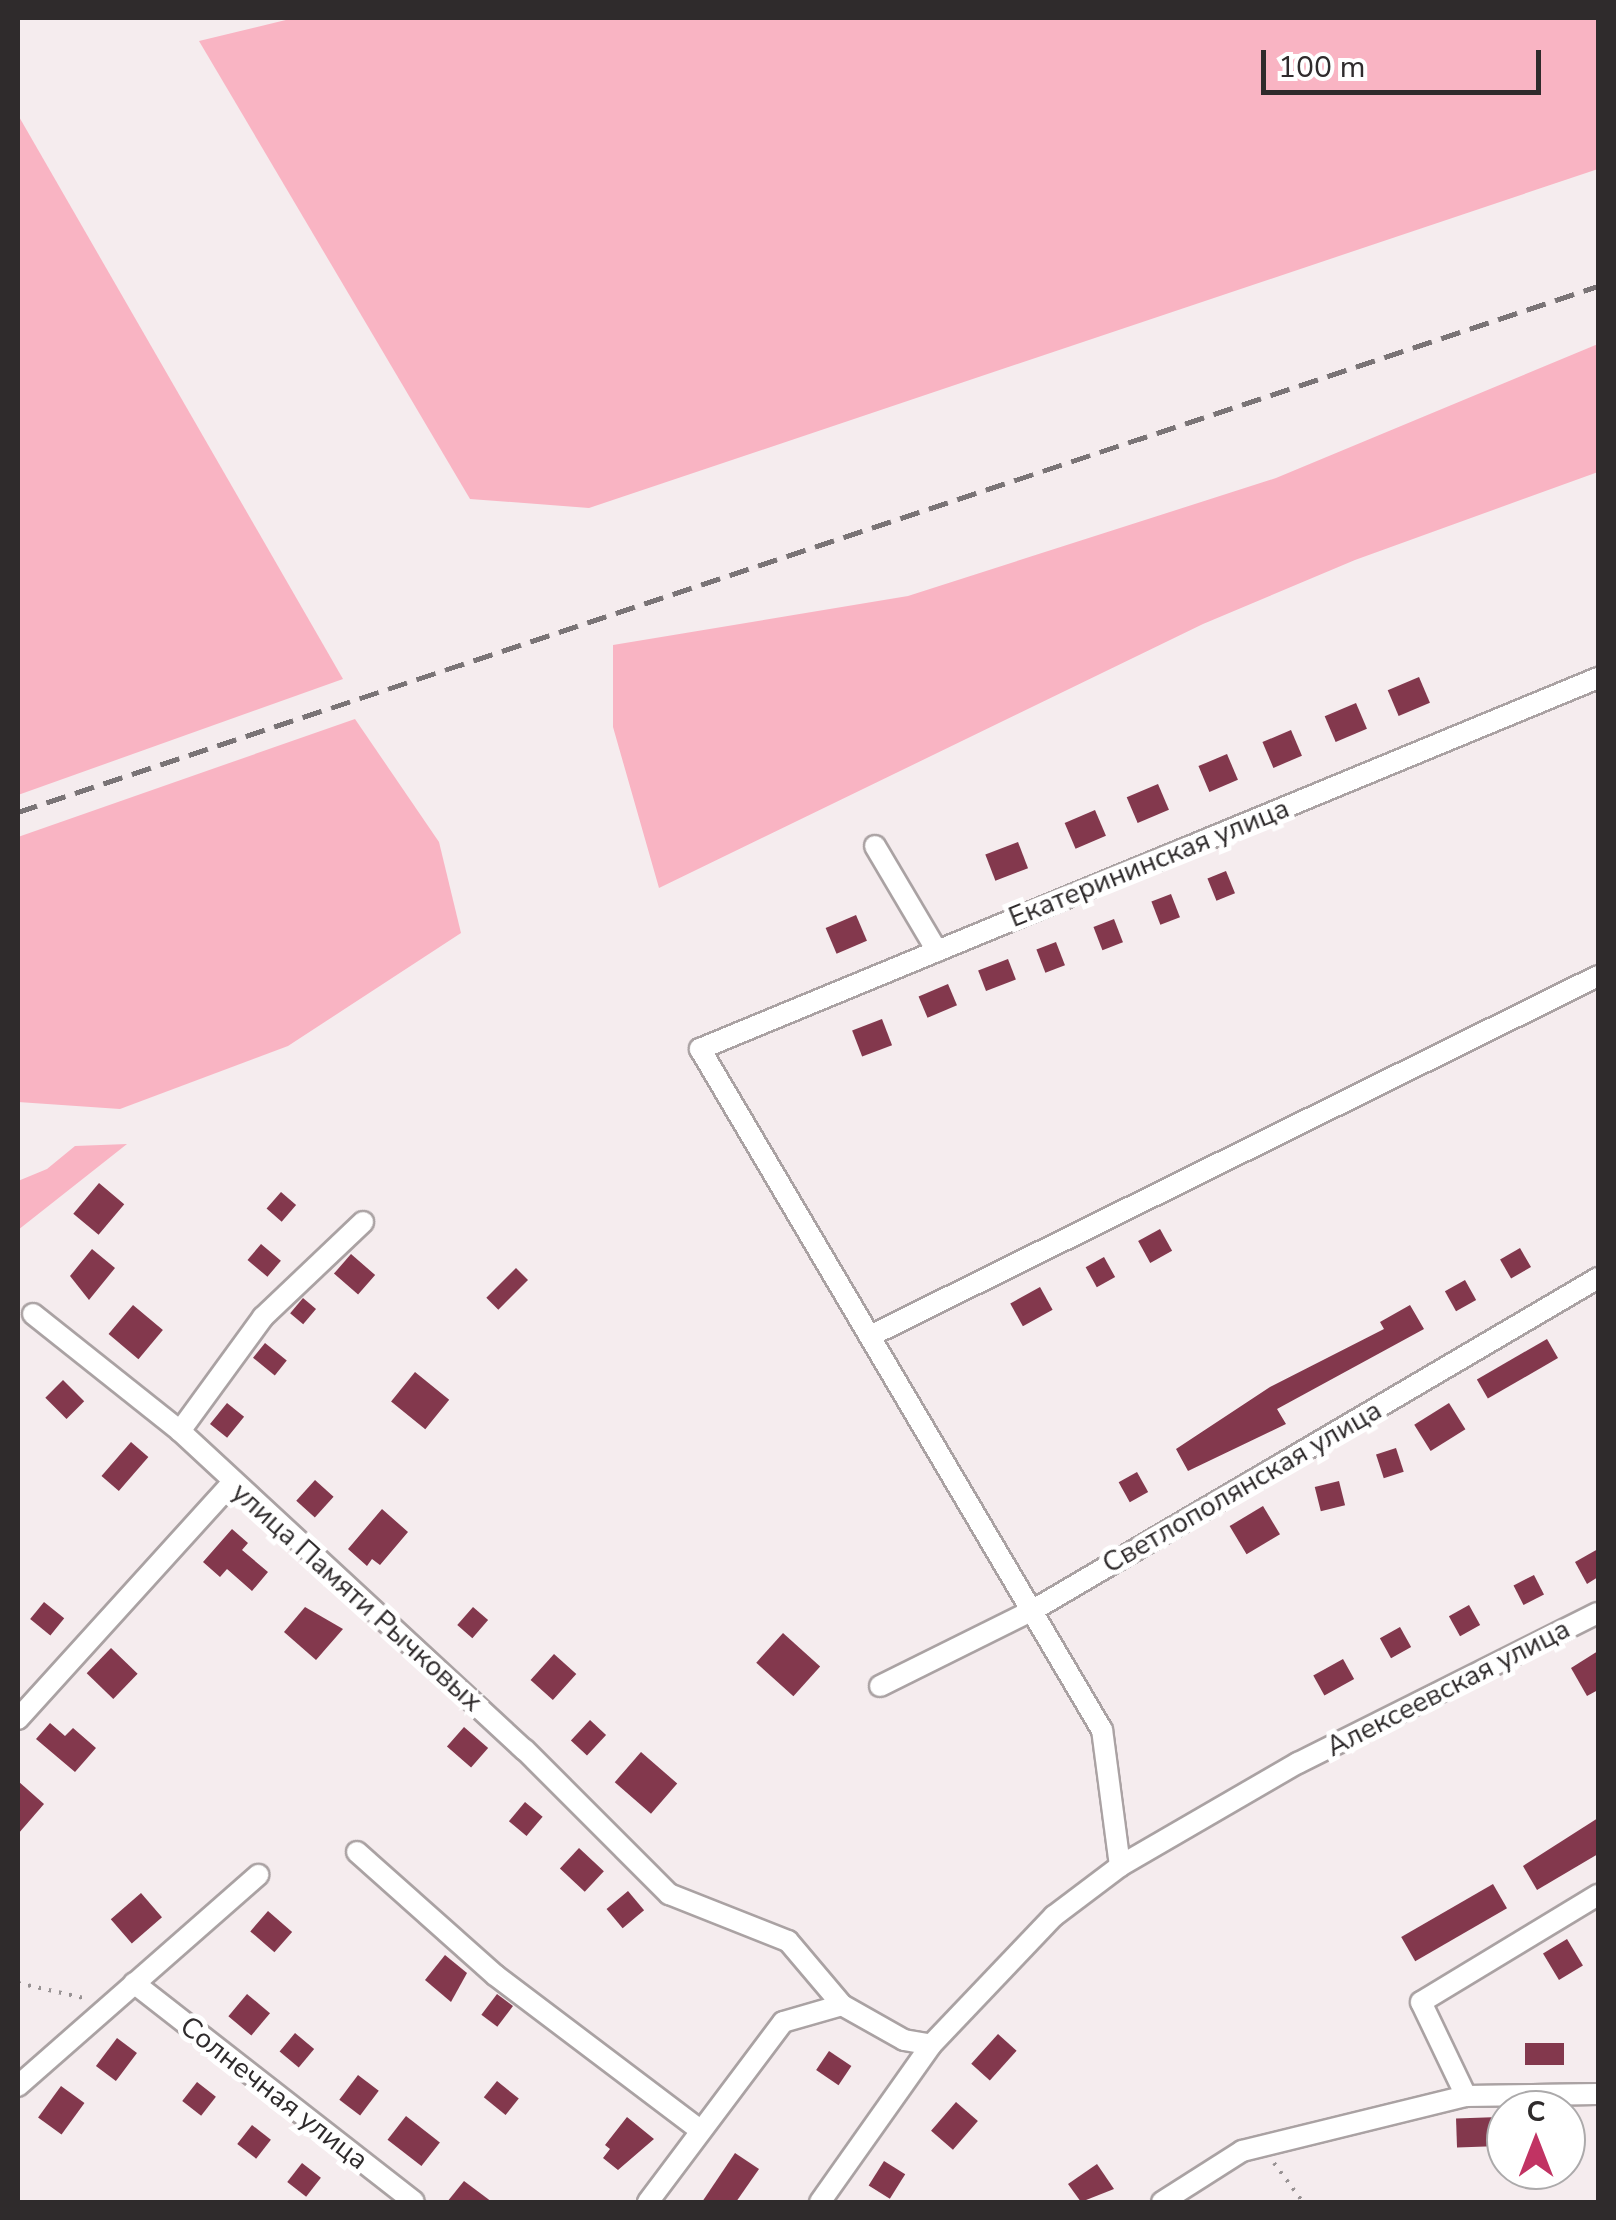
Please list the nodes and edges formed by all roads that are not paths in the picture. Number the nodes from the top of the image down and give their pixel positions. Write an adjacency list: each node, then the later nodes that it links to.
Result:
1 (1598, 678): 3 (street, Екатерининская улица)
2 (875, 846): 3 (street)
3 (937, 951): 8 (street, Екатерининская улица)
4 (1598, 976): 8 (street)
5 (363, 1222): 9 (street)
6 (1598, 1278): 11 (street, Светлополянская улица)
7 (32, 1314): 9 (street, улица Памяти Рычковых)
8 (870, 1336): 11 (street)
9 (180, 1432): 10 (street, улица Памяти Рычковых)
10 (231, 1484): 14 (street); 20 (street, улица Памяти Рычковых)
11 (1034, 1609): 13 (street, Светлополянская улица); 16 (street)
12 (1598, 1612): 16 (street, Алексеевская улица)
13 (880, 1686)
14 (18, 1720)
15 (357, 1852): 25 (street)
16 (1120, 1866): 21 (street, Алексеевская улица)
17 (258, 1875): 19 (street)
18 (1598, 1894): 24 (street)
19 (134, 1982): 22 (street); 26 (street, Солнечная улица)
20 (842, 2005): 21 (street); 25 (street)
21 (931, 2045): 28 (street, Алексеевская улица)
22 (18, 2086)
23 (1598, 2094): 24 (street)
24 (1466, 2096): 29 (street)
25 (700, 2130): 27 (street)
26 (414, 2202)
27 (648, 2202)
28 (820, 2202)
29 (1162, 2202)

